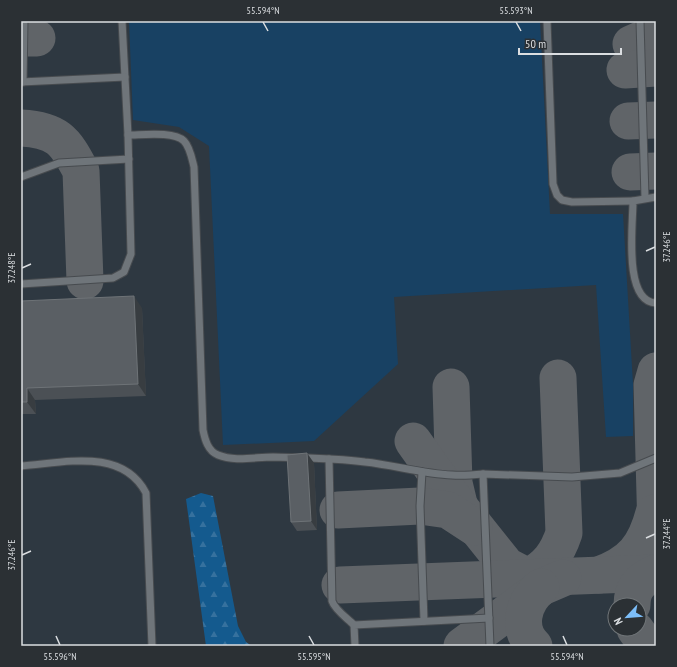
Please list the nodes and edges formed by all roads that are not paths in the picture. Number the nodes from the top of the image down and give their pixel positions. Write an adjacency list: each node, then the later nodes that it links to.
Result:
1 (24, 21): 6 (lane)
2 (122, 21): 5 (lane)
3 (547, 21): 12 (lane)
4 (640, 21): 11 (lane)
5 (125, 77): 6 (lane); 7 (lane)
6 (22, 82)
7 (128, 135): 8 (lane); 16 (lane)
8 (129, 159): 9 (lane); 13 (lane)
9 (21, 177)
10 (656, 197): 11 (lane)
11 (645, 198): 12 (lane)
12 (634, 201): 14 (lane)
13 (21, 284)
14 (656, 303)
15 (656, 458): 19 (lane)
16 (329, 459): 18 (lane); 22 (lane)
17 (21, 466): 23 (lane)
18 (422, 472): 19 (lane); 21 (lane)
19 (483, 474): 20 (lane)
20 (489, 618): 21 (lane); 25 (lane)
21 (424, 621): 22 (lane)
22 (354, 626): 24 (lane)
23 (152, 646)
24 (355, 646)
25 (490, 646)

